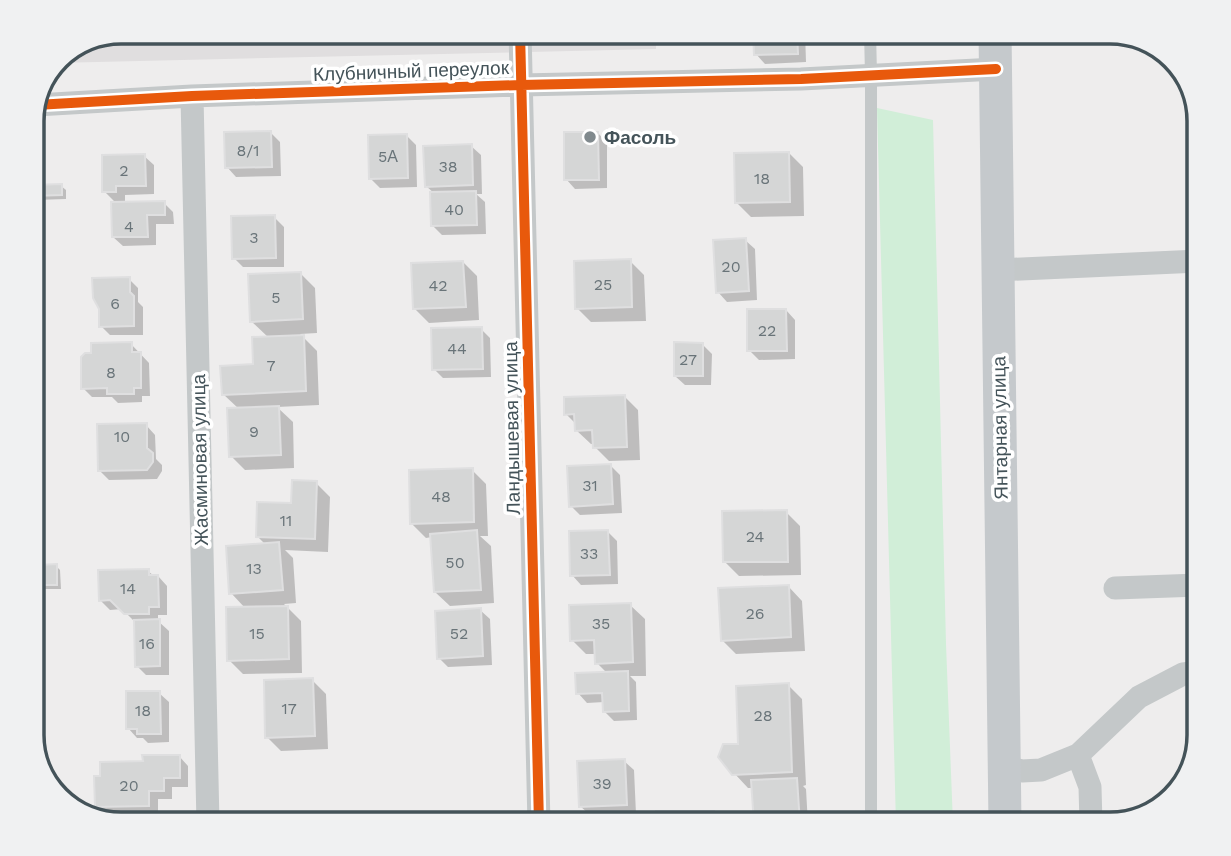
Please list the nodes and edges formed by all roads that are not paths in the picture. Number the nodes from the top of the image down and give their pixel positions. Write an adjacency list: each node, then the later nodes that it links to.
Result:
1 (520, 44): 6 (street, Ландышевая улица)
2 (870, 44): 5 (lane)
3 (995, 44): 4 (street, Янтарная улица)
4 (996, 69): 5 (street, Клубничный переулок); 10 (street, Янтарная улица)
5 (871, 75): 6 (street, Клубничный переулок); 18 (lane)
6 (522, 85): 7 (street, Клубничный переулок); 17 (street, Ландышевая улица)
7 (192, 96): 8 (street, Клубничный переулок); 16 (street, Жасминовая улица)
8 (46, 104)
9 (1187, 262): 10 (street)
10 (998, 270): 15 (street, Янтарная улица)
11 (1187, 585): 12 (street)
12 (1115, 588)
13 (1187, 674): 14 (street)
14 (1078, 755): 15 (street); 20 (street)
15 (1004, 766): 19 (street, Янтарная улица)
16 (208, 812)
17 (540, 812)
18 (871, 812)
19 (1005, 812)
20 (1091, 812)

